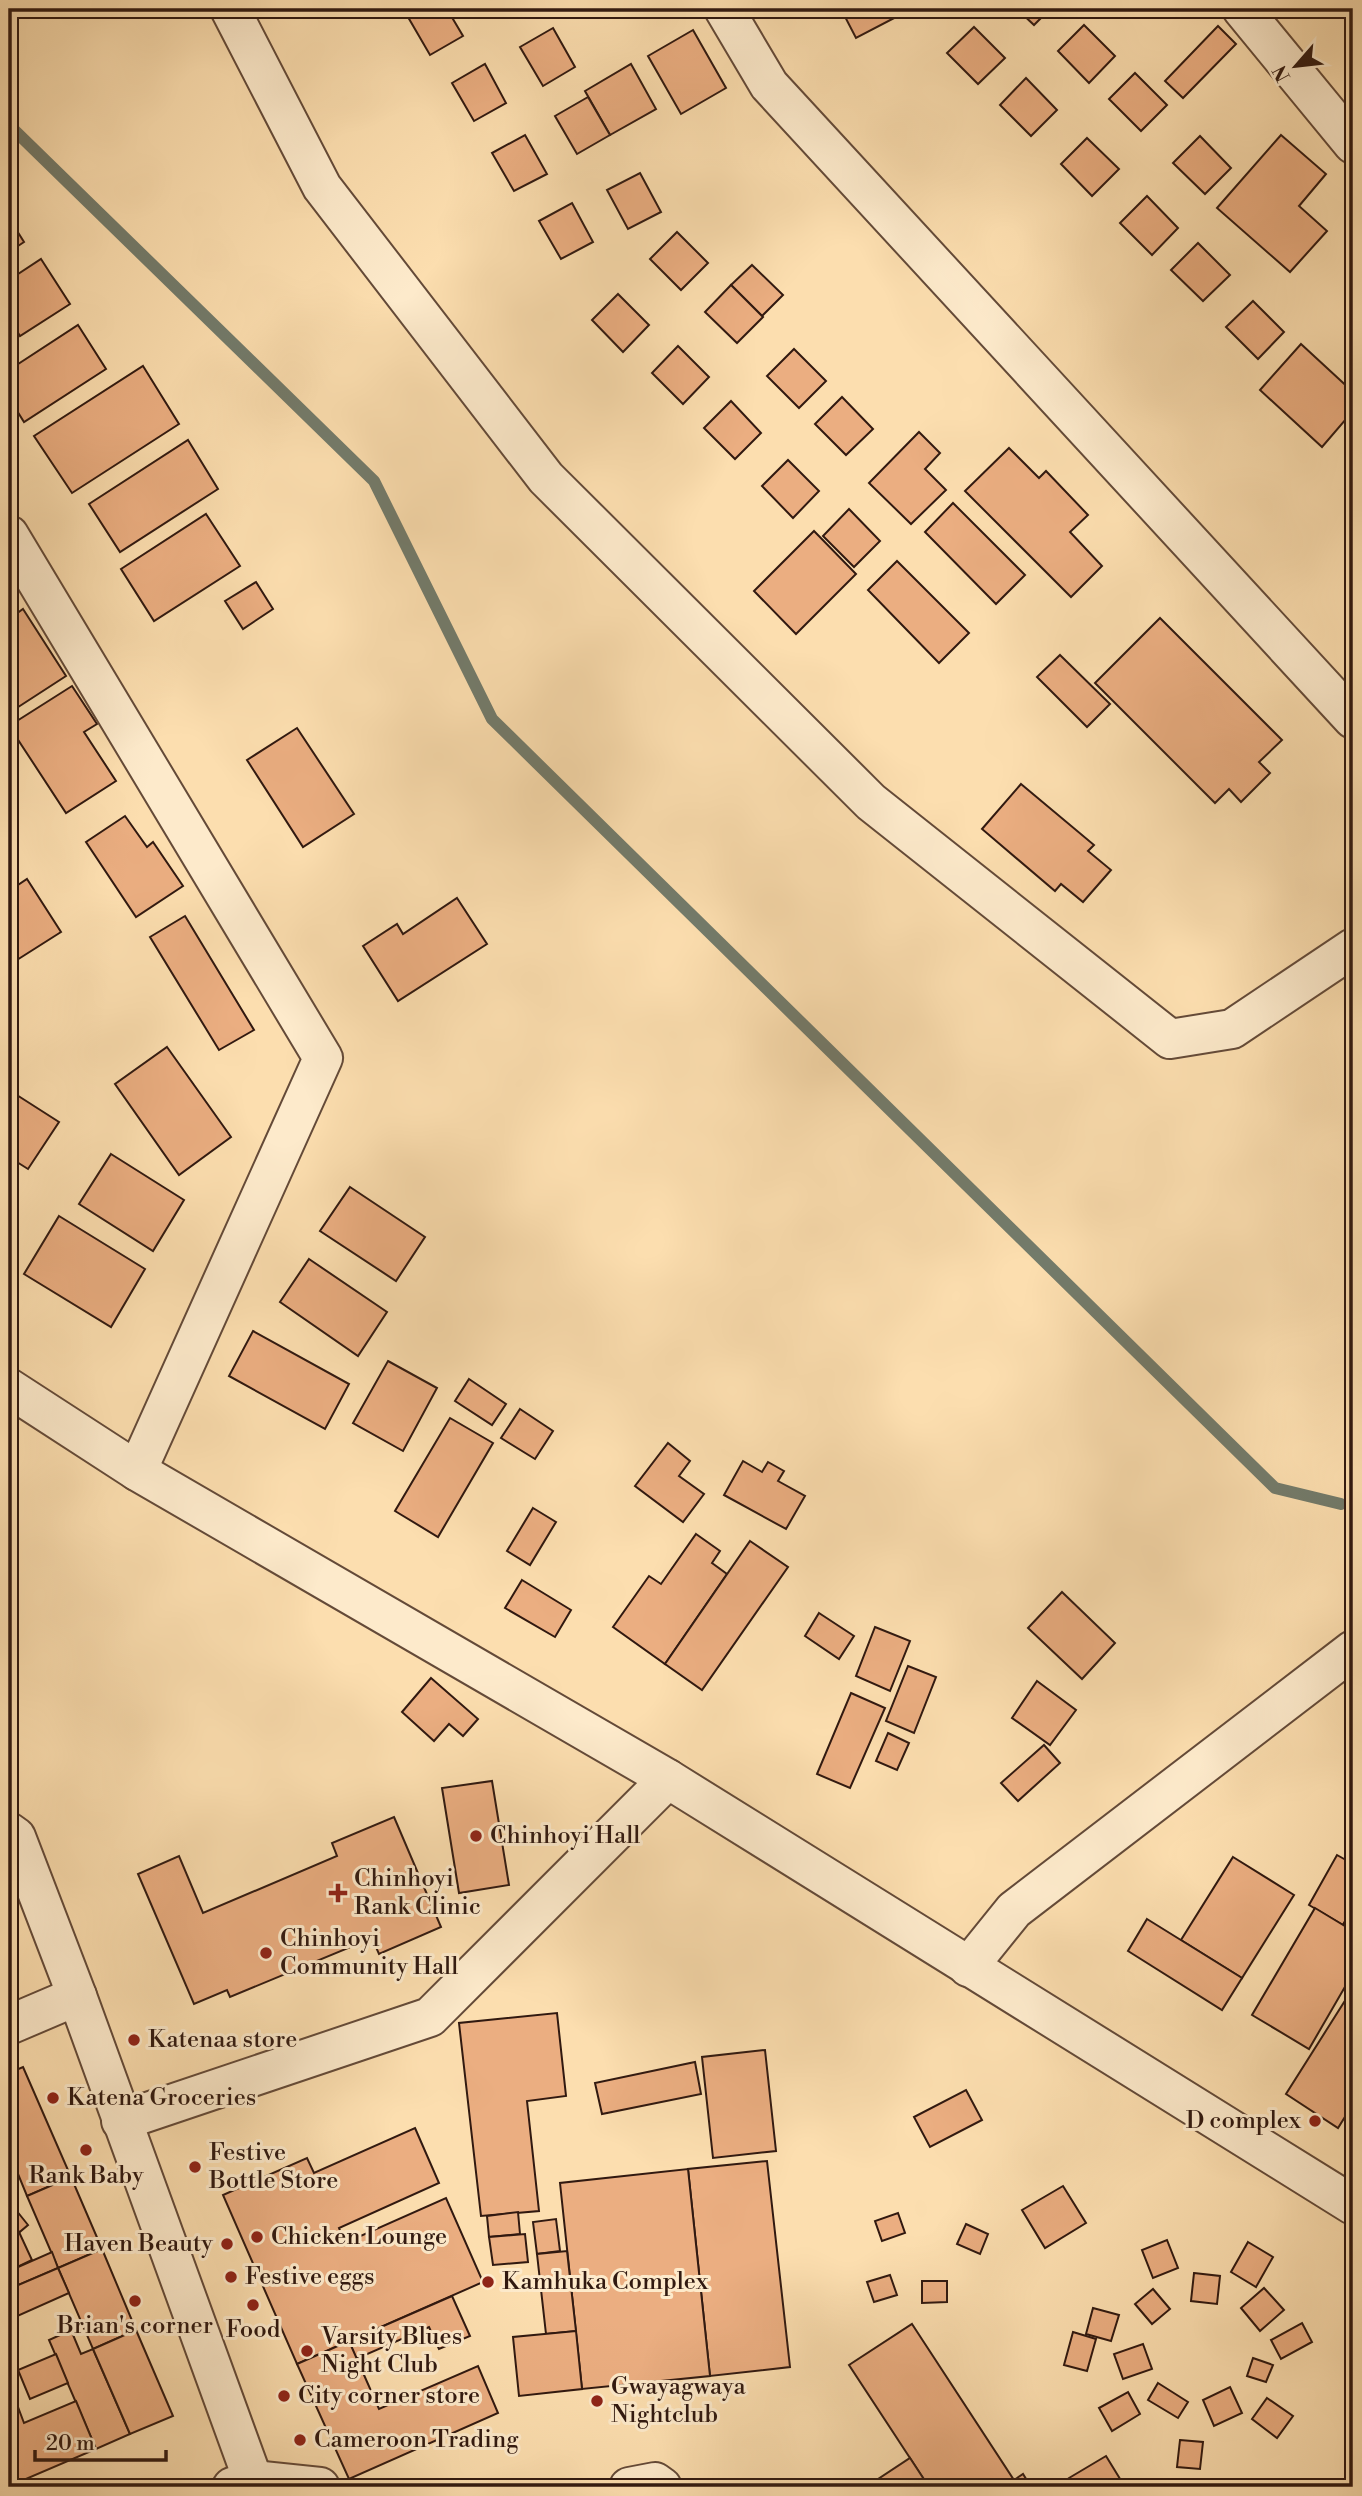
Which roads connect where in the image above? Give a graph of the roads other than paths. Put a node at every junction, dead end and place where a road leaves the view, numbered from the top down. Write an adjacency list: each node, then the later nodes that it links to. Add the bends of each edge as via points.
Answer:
1 (230, 9): 7 (street, via 322,187 546,478 871,802 1170,1039 1231,1029)
2 (724, 9): 6 (street, via 769,85)
3 (1242, 9): 4 (street)
4 (1353, 144)
5 (9, 535): 9 (street, via 323,1058)
6 (1353, 719)
7 (1353, 948)
8 (9, 1388): 9 (street)
9 (137, 1471): 11 (street)
10 (1353, 1650): 13 (street, via 1014,1910)
11 (667, 1779): 13 (street); 16 (street, via 430,2017)
12 (9, 1832): 14 (street, via 16,1837)
13 (968, 1967): 17 (street)
14 (77, 1996): 15 (street); 16 (street)
15 (9, 2025)
16 (121, 2121): 18 (street)
17 (1353, 2205)
18 (243, 2484): 19 (street)
19 (320, 2487)
20 (629, 2487): 21 (street, via 655,2482)
21 (662, 2487)

